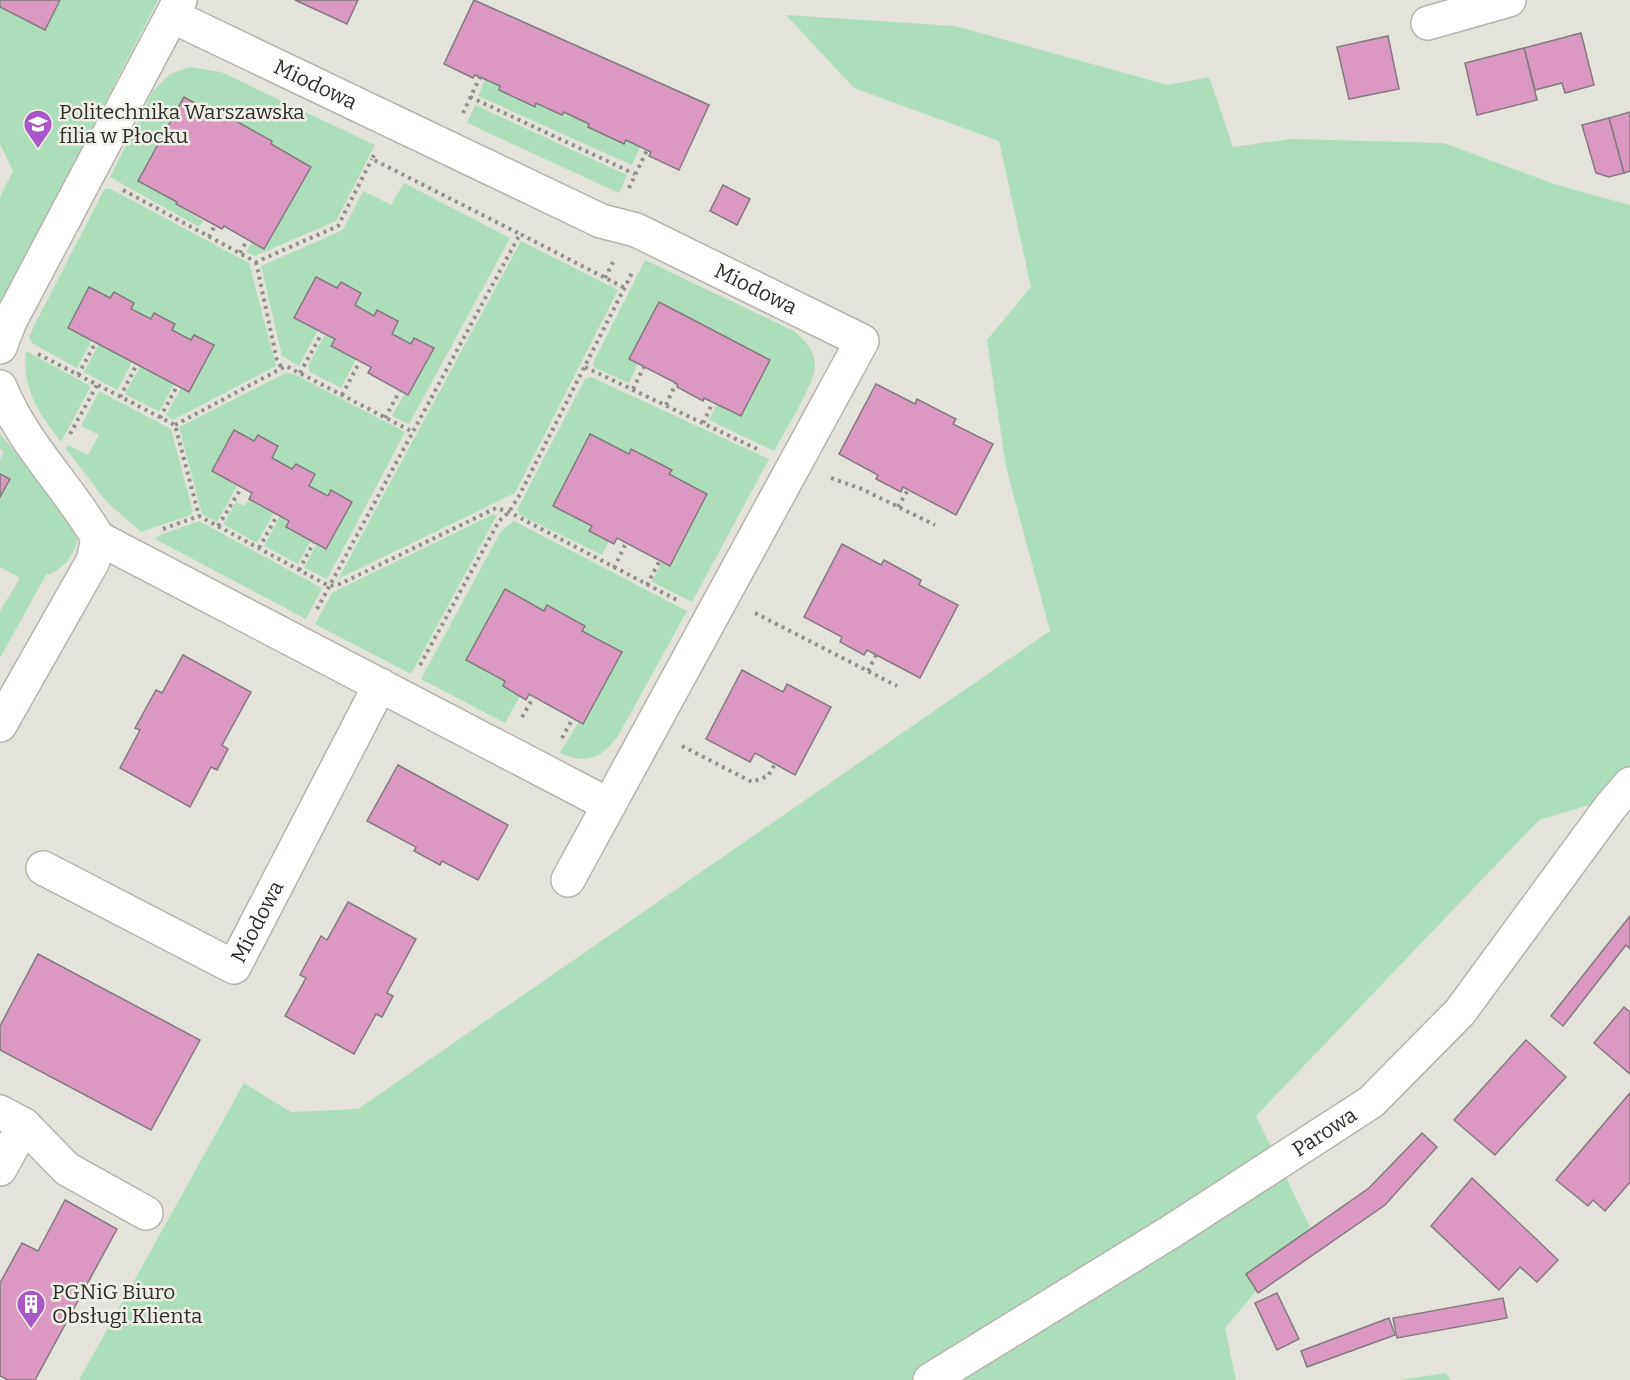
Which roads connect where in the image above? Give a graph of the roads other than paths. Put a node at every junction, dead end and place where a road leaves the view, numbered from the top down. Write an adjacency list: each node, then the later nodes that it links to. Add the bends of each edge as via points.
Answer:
1 (1509, 0): 3 (street)
2 (176, 8): 4 (street, Miodowa, via 10,321); 10 (street, Miodowa, via 601,221 636,230 647,246 862,341 780,459 722,597)
3 (1428, 23)
4 (15, 348)
5 (0, 387): 6 (street, via 29,441)
6 (98, 538): 7 (street); 8 (street, via 93,561)
7 (391, 691): 10 (street); 11 (street, Miodowa, via 234,967)
8 (0, 724)
9 (1630, 784): 16 (street, Parowa, via 1461,1012 1371,1102 1172,1231)
10 (609, 805): 12 (street, Miodowa)
11 (43, 868)
12 (568, 880)
13 (12, 1119): 14 (street); 15 (street, via 67,1169)
14 (0, 1169)
15 (146, 1213)
16 (930, 1380)

